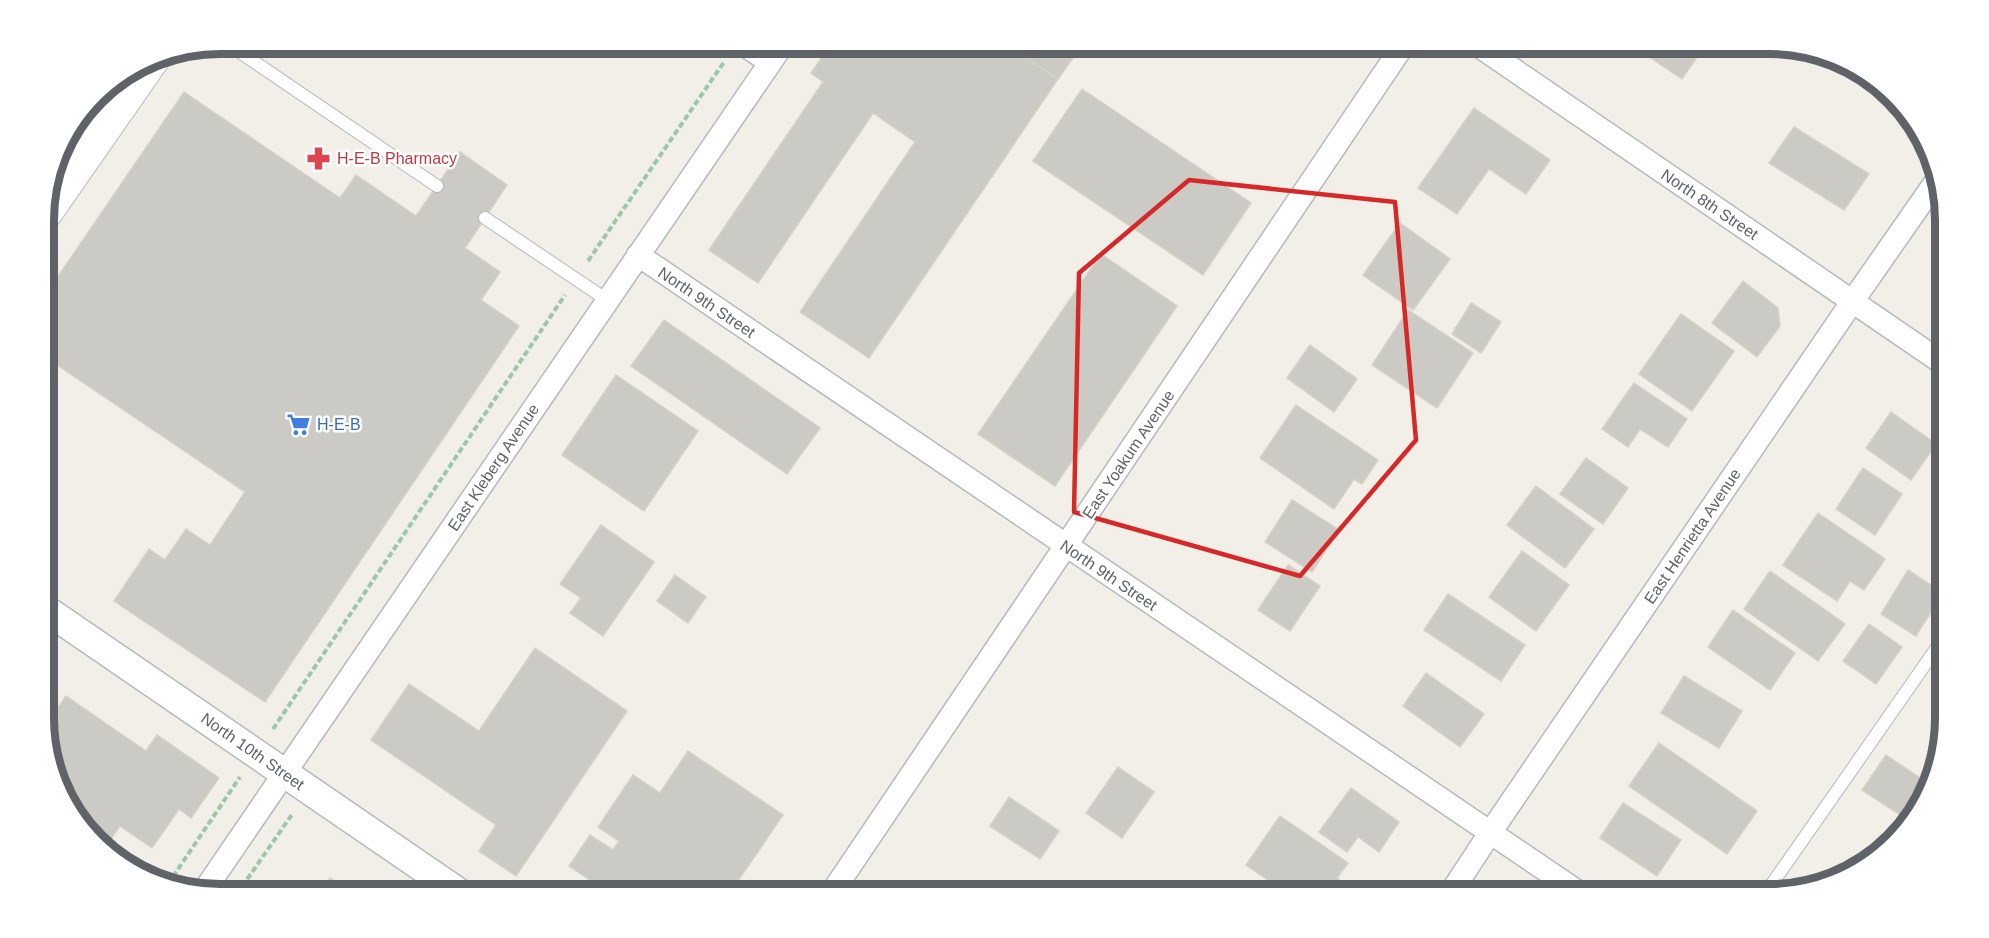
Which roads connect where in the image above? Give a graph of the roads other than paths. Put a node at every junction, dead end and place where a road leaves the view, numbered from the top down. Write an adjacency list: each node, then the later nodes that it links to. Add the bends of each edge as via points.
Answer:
1 (243, 54): 8 (lane)
2 (751, 54): 6 (street)
3 (776, 54): 6 (street, East Kleberg Avenue)
4 (1397, 54): 16 (street, East Yoakum Avenue)
5 (1491, 54): 14 (street, North 8th Street)
6 (770, 62): 12 (street, East Kleberg Avenue)
7 (143, 73): 10 (main road)
8 (437, 186)
9 (1932, 188): 14 (street, East Henrietta Avenue)
10 (55, 198)
11 (484, 218): 13 (lane)
12 (638, 255): 13 (street, East Kleberg Avenue); 16 (street, North 9th Street)
13 (607, 300): 19 (street, East Kleberg Avenue)
14 (1852, 302): 15 (street, North 8th Street); 20 (street, East Henrietta Avenue)
15 (1935, 358)
16 (1066, 546): 20 (street, North 9th Street); 23 (street, East Yoakum Avenue)
17 (54, 615): 19 (street, North 10th Street)
18 (1935, 650): 26 (lane)
19 (285, 772): 21 (street, East Kleberg Avenue); 22 (street, North 10th Street)
20 (1490, 833): 24 (street, East Henrietta Avenue); 25 (street, North 9th Street)
21 (209, 884)
22 (447, 884)
23 (838, 884)
24 (1457, 884)
25 (1566, 884)
26 (1772, 884)

